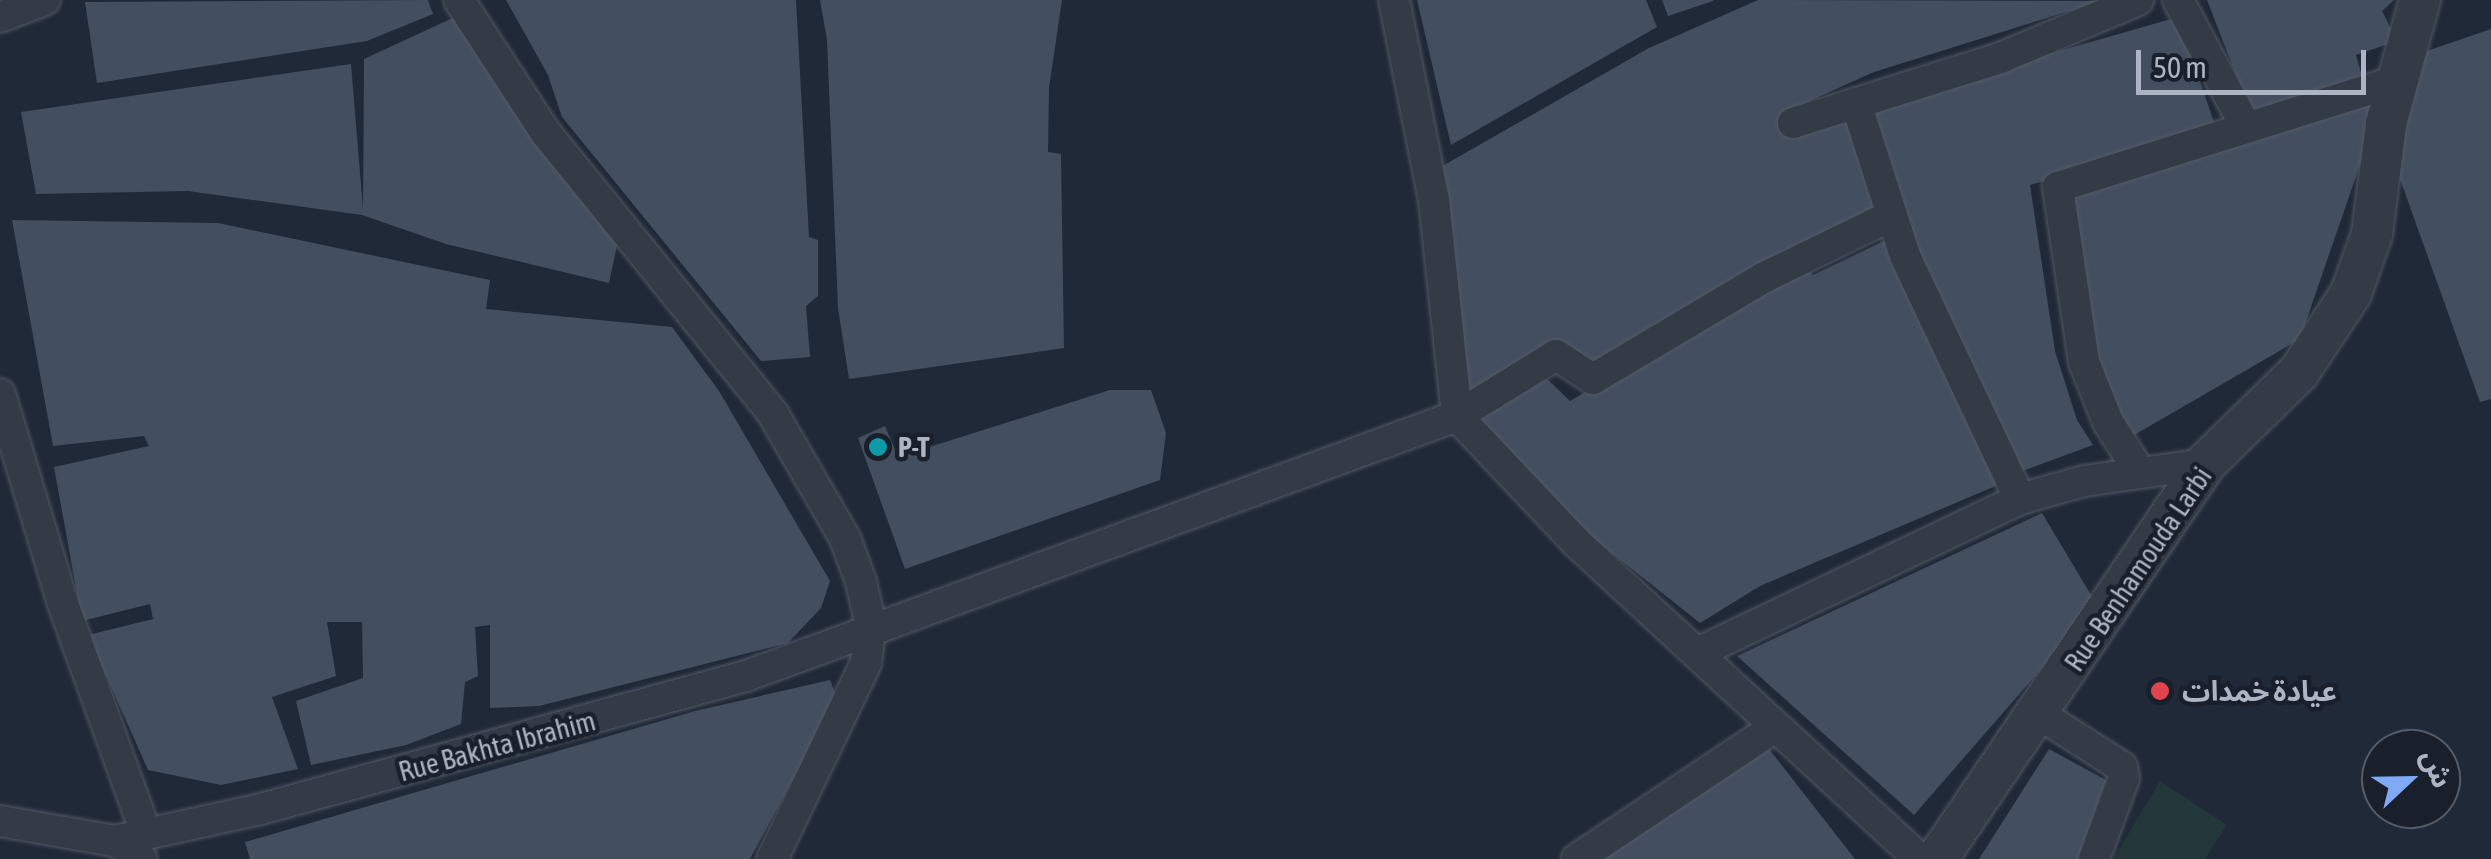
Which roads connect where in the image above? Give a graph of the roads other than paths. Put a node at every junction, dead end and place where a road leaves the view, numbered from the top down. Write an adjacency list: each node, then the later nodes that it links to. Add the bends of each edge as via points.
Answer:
1 (45, 0): 7 (street)
2 (459, 0): 18 (street, via 546,132 774,414 845,538)
3 (1394, 0): 14 (street, via 1434,200)
4 (2138, 0): 9 (street, via 2000,58)
5 (2178, 0): 11 (street)
6 (2420, 0): 8 (street, Rue Benhamouda Larbi)
7 (0, 17)
8 (2396, 81): 11 (street); 15 (street, Rue Benhamouda Larbi, via 2372,234 2351,293 2300,372)
9 (1856, 103): 10 (street); 12 (street)
10 (1793, 123)
11 (2246, 128): 16 (street, via 2074,179 2056,192 2084,362 2108,422)
12 (1890, 216): 14 (street, Rue Bakhta Ibrahim, via 1764,278 1590,380 1556,355); 17 (street)
13 (0, 394): 24 (street)
14 (1457, 416): 18 (street, Rue Bakhta Ibrahim); 19 (street, via 1564,530)
15 (2205, 464): 16 (street); 20 (street, Rue Benhamouda Larbi)
16 (2139, 471): 17 (street)
17 (2020, 499): 19 (street)
18 (871, 626): 24 (street, Rue Bakhta Ibrahim, via 746,676); 25 (street, via 853,700)
19 (1696, 653): 21 (street)
20 (2040, 715): 28 (street, Rue Benhamouda Larbi); 29 (street, via 2122,767 2124,778)
21 (1772, 729): 26 (street); 27 (street)
22 (0, 821): 23 (street)
23 (57, 845): 24 (street, Rue Bakhta Ibrahim)
24 (144, 846)
25 (772, 859)
26 (1577, 859)
27 (1920, 859)
28 (1937, 859)
29 (2094, 859)

